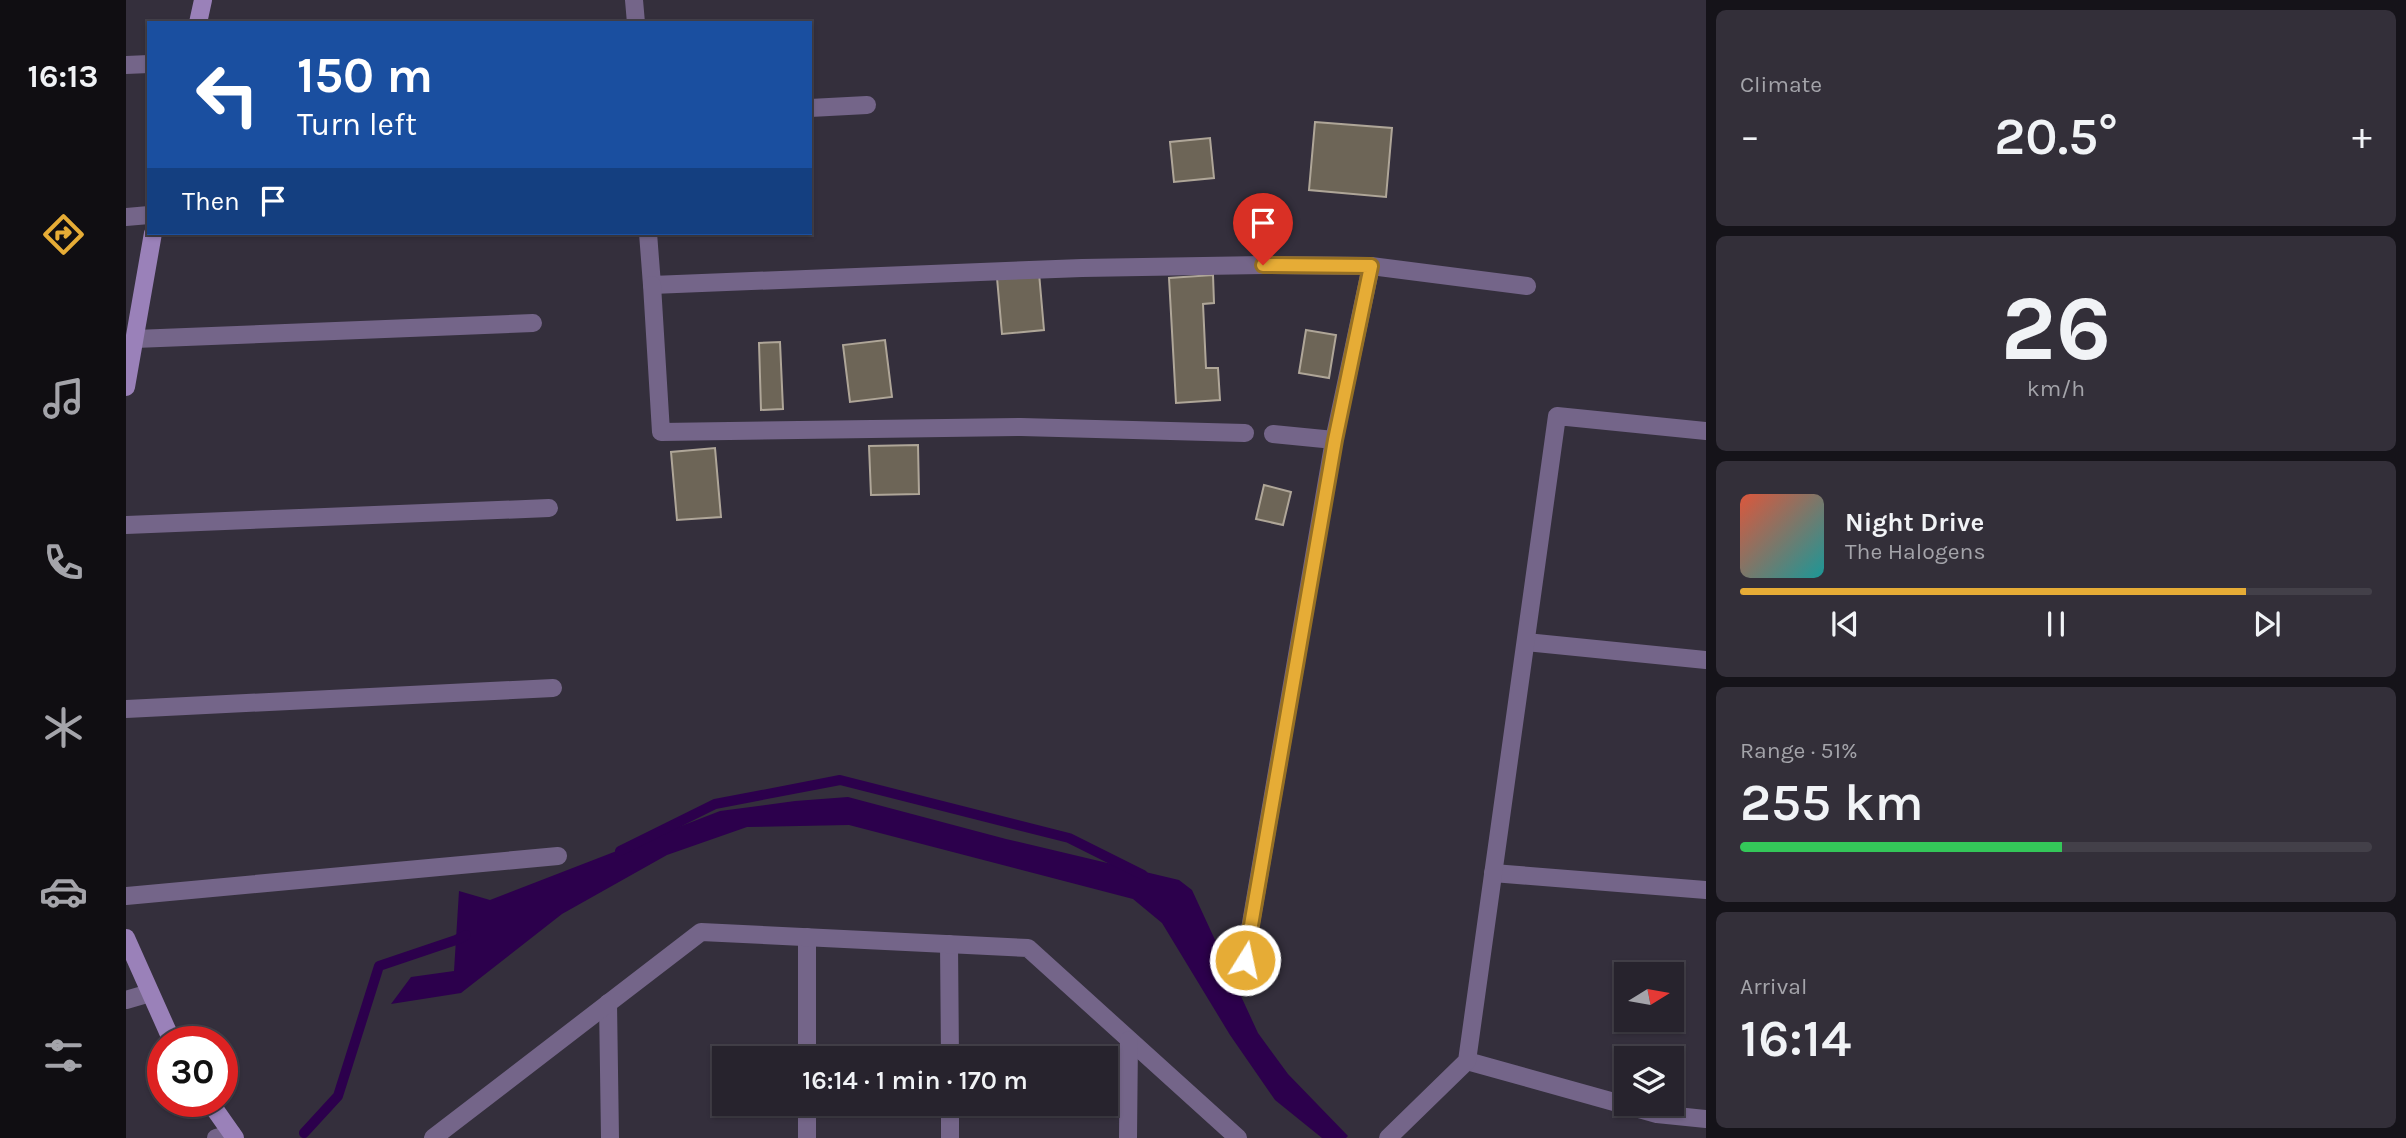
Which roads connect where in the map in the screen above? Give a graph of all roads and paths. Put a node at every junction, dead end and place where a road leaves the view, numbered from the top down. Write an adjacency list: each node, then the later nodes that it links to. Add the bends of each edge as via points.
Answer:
1 (203, 0): 3 (street)
2 (634, 0): 4 (street)
3 (198, 21)
4 (636, 21)
5 (147, 64): 6 (street)
6 (126, 65)
7 (867, 105): 8 (street)
8 (812, 108)
9 (147, 215): 10 (street)
10 (126, 217)
11 (153, 235): 17 (street)
12 (648, 235): 14 (street)
13 (1371, 266): 14 (street, via 1082,268); 15 (street); 22 (street)
14 (652, 285): 20 (street, via 661,432 1021,426)
15 (1527, 286)
16 (533, 323): 17 (street)
17 (135, 339): 18 (street)
18 (126, 382)
19 (1706, 431): 25 (street, via 1557,416)
20 (1245, 433)
21 (1273, 434): 22 (street)
22 (1335, 440): 36 (street)
23 (550, 508): 24 (street)
24 (126, 525)
25 (1526, 642): 26 (street); 30 (street)
26 (1706, 660)
27 (554, 688): 28 (street)
28 (126, 709)
29 (558, 856): 32 (street)
30 (1493, 873): 31 (street); 44 (street)
31 (1706, 890)
32 (126, 896)
33 (807, 937): 35 (street); 39 (street, via 701,932); 42 (street)
34 (126, 938): 37 (street)
35 (950, 944): 41 (street, via 1028,948); 43 (street)
36 (1240, 988)
37 (150, 993): 38 (street); 40 (street)
38 (126, 1000)
39 (608, 1003): 50 (street); 51 (street)
40 (165, 1026)
41 (1129, 1040): 54 (street); 55 (street)
42 (807, 1046)
43 (950, 1046)
44 (1467, 1061): 48 (street, via 1657,1114); 56 (street)
45 (807, 1116): 52 (street)
46 (950, 1116): 53 (street)
47 (217, 1117): 49 (street)
48 (1706, 1119)
49 (227, 1137)
50 (433, 1138)
51 (610, 1138)
52 (807, 1138)
53 (950, 1138)
54 (1128, 1138)
55 (1238, 1138)
56 (1388, 1138)

